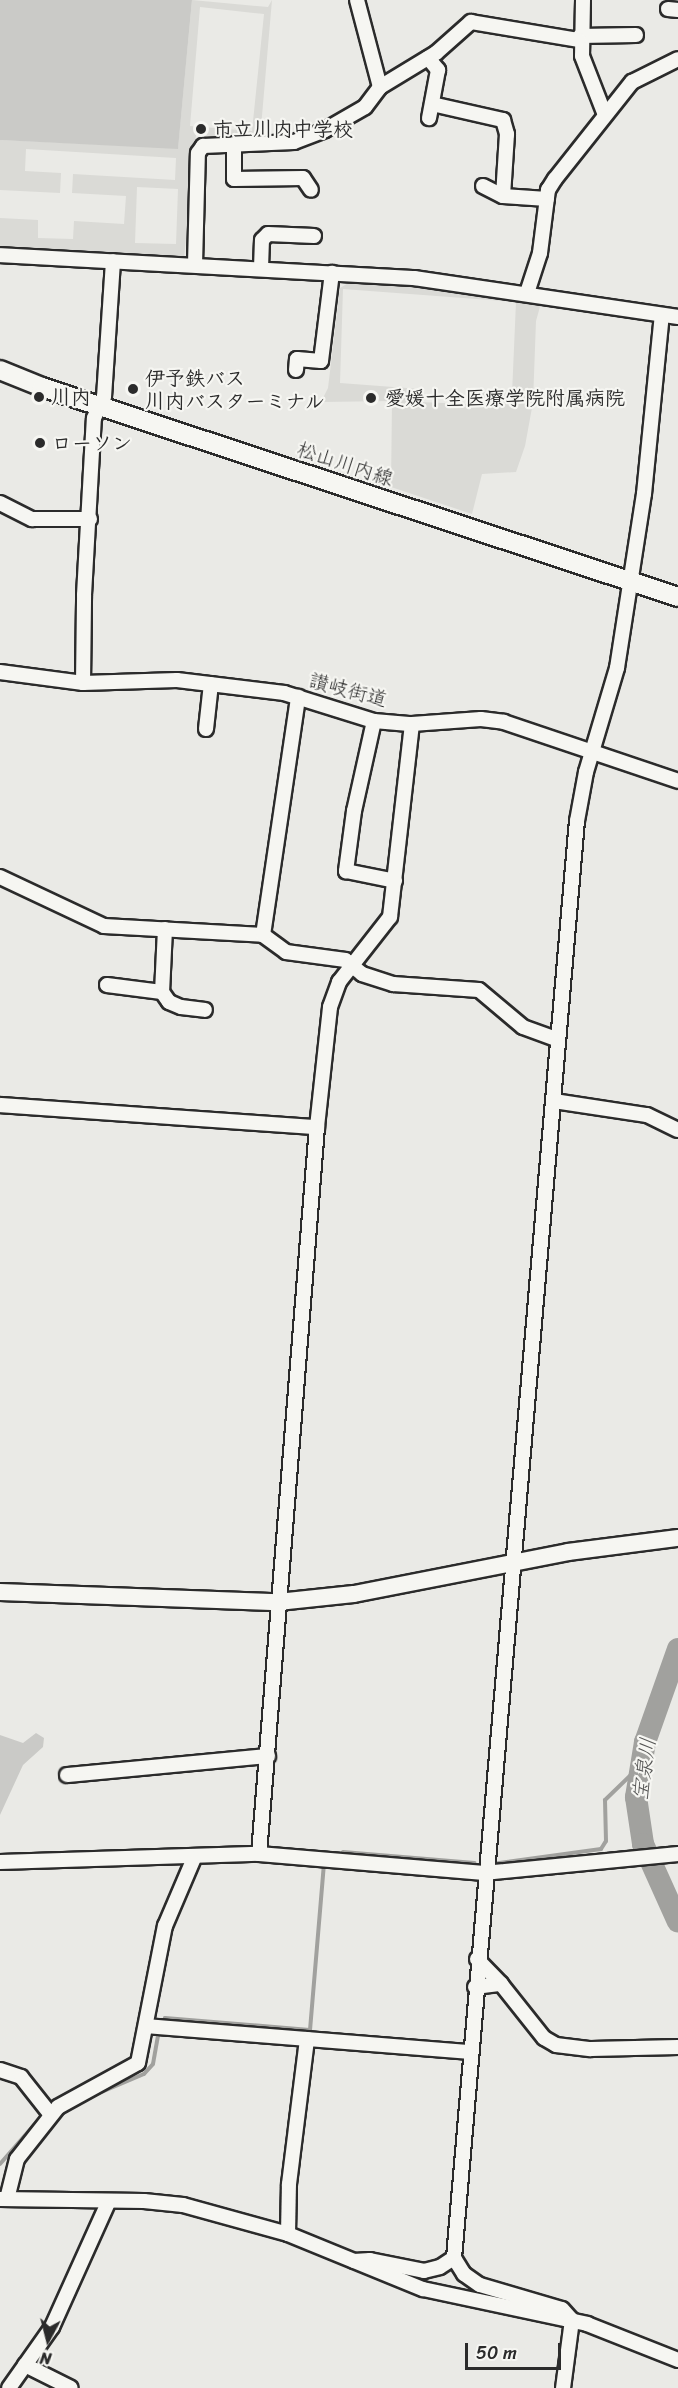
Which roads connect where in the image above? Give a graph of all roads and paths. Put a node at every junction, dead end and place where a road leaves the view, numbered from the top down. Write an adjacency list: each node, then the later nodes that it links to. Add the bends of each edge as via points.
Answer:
1 (357, 0): 7 (street)
2 (583, 0): 4 (street)
3 (636, 35): 4 (street)
4 (580, 38): 5 (street, via 471,22); 9 (street, via 586,74)
5 (428, 58): 7 (street); 8 (street, via 438,70)
6 (678, 59): 9 (street, via 643,75)
7 (380, 87): 11 (street, via 354,116 308,138 274,145)
8 (432, 104): 10 (street); 14 (street, via 498,117 506,125 512,142)
9 (605, 115): 15 (street, via 555,179)
10 (429, 118)
11 (234, 144): 13 (street, via 234,178 303,178); 19 (street, via 210,143 198,153)
12 (483, 186): 14 (street)
13 (311, 190)
14 (503, 196): 15 (street)
15 (547, 199): 22 (street, via 540,253)
16 (314, 236): 20 (street, via 268,234 262,240)
17 (0, 255): 18 (street)
18 (113, 261): 19 (street); 27 (street, via 104,397)
19 (195, 264): 20 (street)
20 (261, 268): 21 (street)
21 (332, 273): 22 (street, via 456,282); 26 (street, via 318,336 321,361 297,359)
22 (527, 293): 23 (street)
23 (662, 315): 24 (street); 30 (street, via 644,494)
24 (678, 317)
25 (0, 370): 27 (main road, 松山川内線)
26 (296, 370)
27 (100, 406): 29 (street, via 94,418); 30 (main road, 松山川内線)
28 (0, 503): 29 (street, via 32,519)
29 (90, 519): 33 (street)
30 (630, 582): 31 (main road, 松山川内線); 39 (street, via 617,668)
31 (678, 597)
32 (0, 672): 33 (street, 讃岐街道)
33 (83, 683): 34 (street, 讃岐街道, via 177,680)
34 (212, 684): 35 (street, 讃岐街道); 38 (street)
35 (298, 697): 36 (street, 讃岐街道); 44 (street)
36 (374, 720): 37 (street, 讃岐街道); 42 (street, via 354,811 346,871)
37 (412, 724): 39 (street, 讃岐街道, via 481,719 504,722); 42 (street)
38 (206, 729)
39 (592, 753): 40 (street, 讃岐街道); 49 (street, via 577,821)
40 (678, 781)
41 (0, 877): 43 (street, via 104,926)
42 (395, 880): 45 (street, via 390,917)
43 (165, 929): 44 (street); 47 (street)
44 (263, 935): 45 (street, via 286,952 345,960)
45 (352, 966): 49 (street, via 362,974 393,984 479,990 517,1024); 52 (street, via 333,992)
46 (107, 985): 47 (street)
47 (162, 992): 48 (street, via 181,1007)
48 (205, 1010)
49 (558, 1040): 50 (street)
50 (554, 1101): 53 (street, via 647,1115); 55 (street)
51 (0, 1105): 52 (street)
52 (317, 1127): 57 (street)
53 (678, 1130)
54 (678, 1538): 55 (street)
55 (513, 1562): 57 (street, via 354,1594); 64 (street)
56 (0, 1592): 57 (street)
57 (278, 1602): 58 (street)
58 (268, 1756): 59 (street); 60 (street)
59 (67, 1775)
60 (259, 1854): 62 (street); 64 (street)
61 (678, 1854): 64 (street)
62 (194, 1858): 63 (street, via 148,1855); 68 (street, via 165,1926)
63 (0, 1862)
64 (484, 1873): 65 (street)
65 (477, 1959): 66 (street); 67 (street)
66 (501, 1984): 67 (street); 70 (street, via 544,2038 556,2045 591,2049)
67 (475, 1987): 71 (street)
68 (146, 2025): 69 (street); 73 (street, via 138,2063 131,2070 66,2100)
69 (307, 2039): 71 (street); 76 (street, via 289,2184)
70 (678, 2047)
71 (470, 2052): 77 (street)
72 (0, 2070): 73 (street, via 21,2077)
73 (51, 2115): 74 (street, via 17,2159)
74 (4, 2199): 75 (street)
75 (109, 2201): 76 (street, via 183,2205); 81 (street, via 52,2327)
76 (288, 2234): 78 (street)
77 (454, 2258): 78 (street, via 424,2271 370,2260); 79 (street, via 464,2274 480,2285 562,2309)
78 (349, 2261): 79 (street, via 423,2289)
79 (572, 2320): 80 (street); 84 (street)
80 (678, 2360)
81 (25, 2365): 82 (street); 83 (street)
82 (9, 2388)
83 (71, 2388)
84 (563, 2388)

